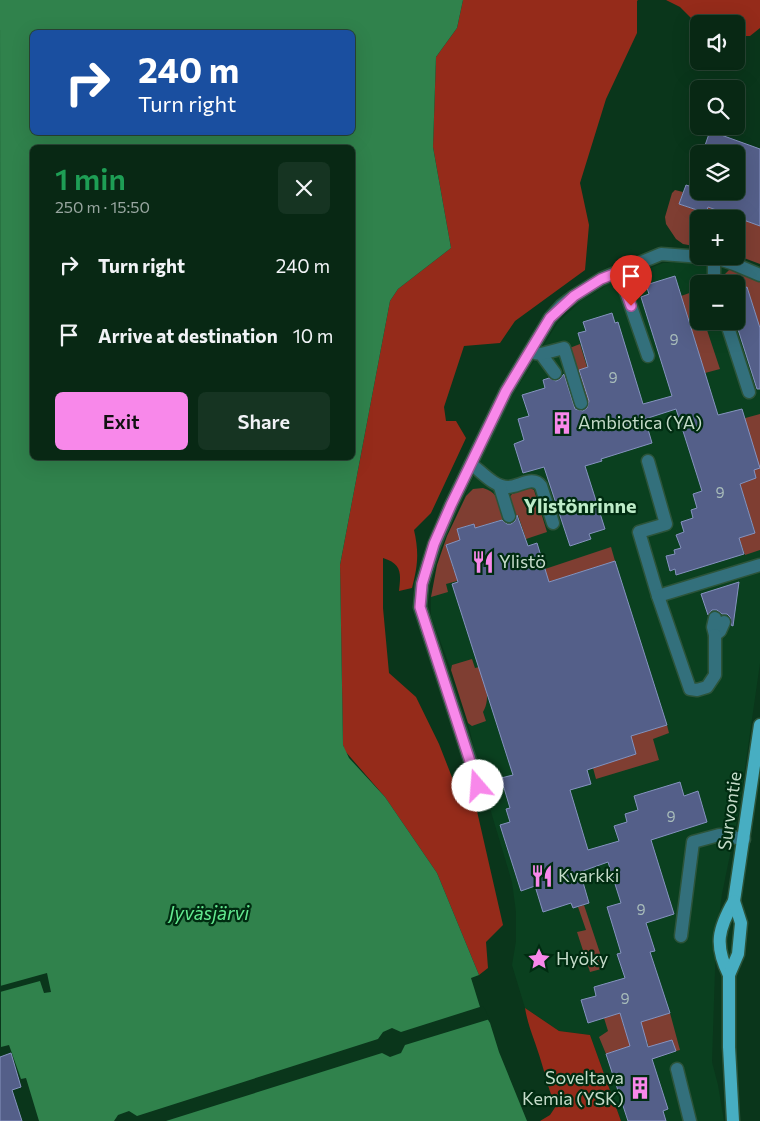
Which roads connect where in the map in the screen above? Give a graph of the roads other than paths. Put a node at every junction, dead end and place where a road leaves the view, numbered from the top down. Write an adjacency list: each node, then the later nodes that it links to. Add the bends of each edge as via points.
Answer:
1 (690, 256): 3 (lane, via 661,254)
2 (736, 265): 4 (lane)
3 (619, 272): 6 (lane, via 601,279 561,306 550,318); 7 (lane)
4 (760, 275)
5 (729, 330): 9 (lane)
6 (536, 353): 8 (lane); 10 (lane, via 564,348); 12 (lane, via 506,391)
7 (648, 356)
8 (555, 373)
9 (749, 392)
10 (582, 403)
11 (648, 461): 17 (lane, via 666,524 639,532)
12 (472, 464): 13 (lane); 20 (lane, via 434,544 422,584 420,607)
13 (500, 487): 14 (lane); 15 (lane, via 538,482)
14 (509, 516)
15 (553, 523)
16 (760, 565): 17 (lane)
17 (658, 596): 18 (lane, via 690,689 707,687 714,675 713,627)
18 (719, 620)
19 (760, 726): 21 (main road, Survontie)
20 (478, 786)
21 (744, 838): 22 (main road, Survontie); 23 (lane, via 719,835 693,842)
22 (734, 901): 24 (main road, Survontie, via 740,919 740,936 737,958); 24 (main road, Survontie, via 722,925 720,955)
23 (681, 936)
24 (729, 975): 27 (main road, Survontie)
25 (677, 1069): 26 (lane)
26 (690, 1121)
27 (733, 1121)

